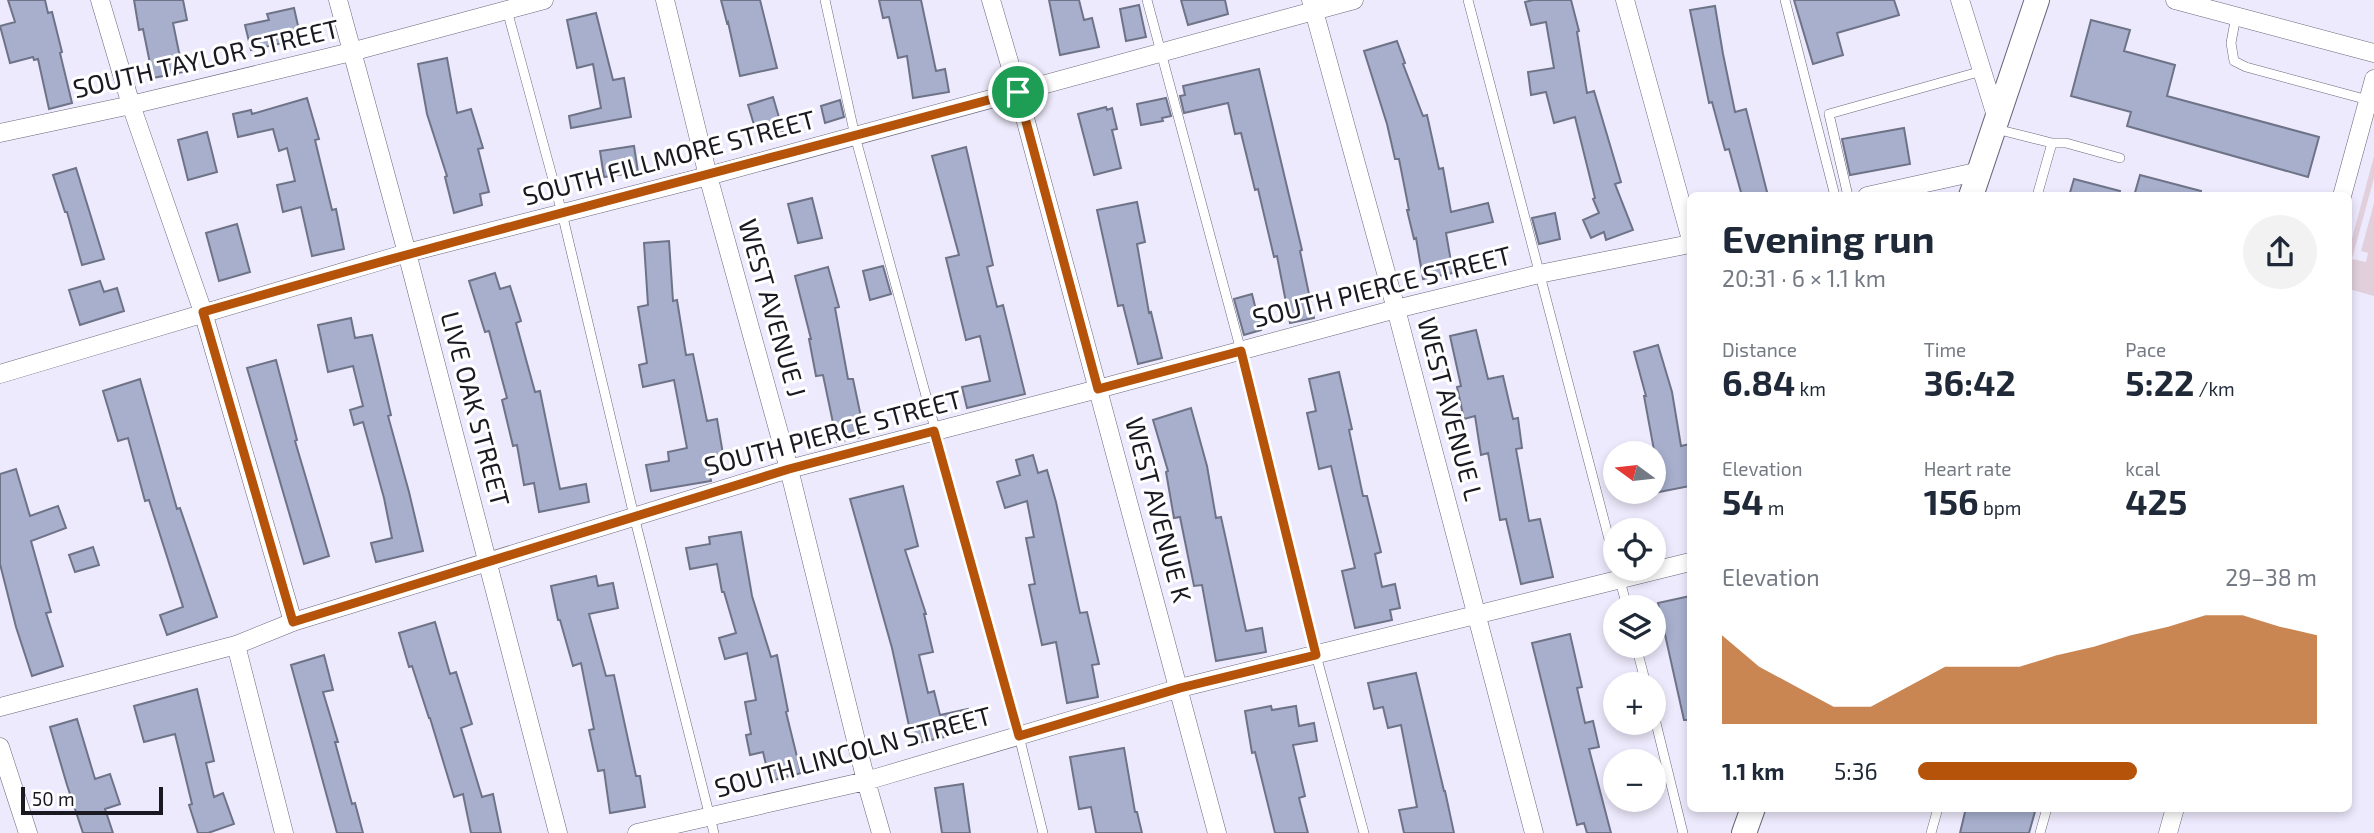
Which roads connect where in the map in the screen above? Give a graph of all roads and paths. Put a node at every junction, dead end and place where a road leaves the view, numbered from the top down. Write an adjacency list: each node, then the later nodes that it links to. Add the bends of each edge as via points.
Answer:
1 (100, 0): 25 (street)
2 (338, 0): 18 (street, LIVE OAK STREET)
3 (544, 0): 16 (street, SOUTH TAYLOR STREET)
4 (664, 0): 32 (street, WEST AVENUE J)
5 (825, 0): 28 (lane)
6 (991, 0): 23 (street, WEST AVENUE K)
7 (1147, 0): 19 (lane)
8 (1354, 0): 15 (street, SOUTH FILLMORE STREET)
9 (1468, 0): 43 (lane)
10 (1625, 0): 40 (street)
11 (1786, 0): 33 (lane)
12 (1960, 0): 21 (street)
13 (2037, 0): 26 (main road)
14 (2175, 0): 17 (street)
15 (1312, 5): 19 (street, SOUTH FILLMORE STREET); 44 (street, WEST AVENUE L)
16 (507, 10): 18 (street, SOUTH TAYLOR STREET); 39 (lane)
17 (2236, 16): 20 (street); 24 (lane, via 2231,43 2234,61)
18 (351, 52): 25 (street, SOUTH TAYLOR STREET); 42 (street, LIVE OAK STREET)
19 (1160, 53): 23 (street, SOUTH FILLMORE STREET); 46 (lane)
20 (2374, 53)
21 (1982, 71): 26 (street); 34 (lane, via 1829,114)
22 (2374, 79): 24 (street)
23 (1018, 92): 28 (street, SOUTH FILLMORE STREET); 48 (street, WEST AVENUE K)
24 (2368, 100): 38 (street)
25 (131, 105): 27 (street, SOUTH TAYLOR STREET); 45 (street)
26 (1996, 124): 29 (lane); 31 (main road)
27 (0, 133)
28 (855, 136): 32 (street, SOUTH FILLMORE STREET); 49 (lane)
29 (2052, 143): 30 (lane); 37 (lane)
30 (2120, 158)
31 (1980, 171): 35 (street); 36 (main road)
32 (708, 176): 39 (street, SOUTH FILLMORE STREET); 50 (street, WEST AVENUE J)
33 (1834, 192)
34 (1847, 192)
35 (1885, 192)
36 (1972, 192)
37 (2039, 192)
38 (2343, 192)
39 (562, 213): 42 (street, SOUTH FILLMORE STREET); 51 (lane)
40 (1687, 225)
41 (1687, 244): 43 (street, SOUTH PIERCE STREET)
42 (407, 253): 45 (street, SOUTH FILLMORE STREET); 53 (street, LIVE OAK STREET)
43 (1539, 274): 44 (street, SOUTH PIERCE STREET); 52 (lane)
44 (1396, 309): 46 (street, SOUTH PIERCE STREET); 57 (street, WEST AVENUE L)
45 (203, 312): 47 (street, SOUTH FILLMORE STREET); 58 (street)
46 (1241, 351): 48 (street, SOUTH PIERCE STREET); 60 (lane)
47 (0, 374)
48 (1098, 389): 49 (street, SOUTH PIERCE STREET); 61 (street, WEST AVENUE K)
49 (934, 431): 50 (street, SOUTH PIERCE STREET); 64 (lane)
50 (789, 469): 51 (street, SOUTH PIERCE STREET); 66 (street, WEST AVENUE J)
51 (634, 516): 53 (street, SOUTH PIERCE STREET); 71 (lane)
52 (1604, 518)
53 (487, 561): 58 (street, SOUTH PIERCE STREET); 74 (street, LIVE OAK STREET)
54 (1687, 562): 55 (street, SOUTH LINCOLN STREET)
55 (1666, 564)
56 (1603, 574): 57 (street, SOUTH LINCOLN STREET)
57 (1477, 616): 60 (street, SOUTH LINCOLN STREET); 80 (street, WEST AVENUE L)
58 (293, 622): 59 (street, SOUTH PIERCE STREET)
59 (236, 645): 62 (street, SOUTH PIERCE STREET); 73 (street)
60 (1316, 655): 61 (street, SOUTH LINCOLN STREET); 79 (lane)
61 (1180, 688): 64 (street, SOUTH LINCOLN STREET); 78 (street, WEST AVENUE K)
62 (0, 708)
63 (1659, 735): 81 (lane)
64 (1019, 736): 66 (street, SOUTH LINCOLN STREET); 77 (lane)
65 (0, 747): 72 (street)
66 (866, 782): 71 (street, SOUTH LINCOLN STREET); 76 (street, WEST AVENUE J)
67 (1752, 812): 82 (main road)
68 (1937, 812): 83 (lane)
69 (2046, 812): 84 (lane)
70 (2174, 812): 85 (street)
71 (712, 825): 75 (street, SOUTH LINCOLN STREET)
72 (28, 833)
73 (284, 833)
74 (558, 833)
75 (637, 833)
76 (881, 833)
77 (1043, 833)
78 (1217, 833)
79 (1364, 833)
80 (1534, 833)
81 (1683, 833)
82 (1744, 833)
83 (1931, 833)
84 (2040, 833)
85 (2168, 833)

